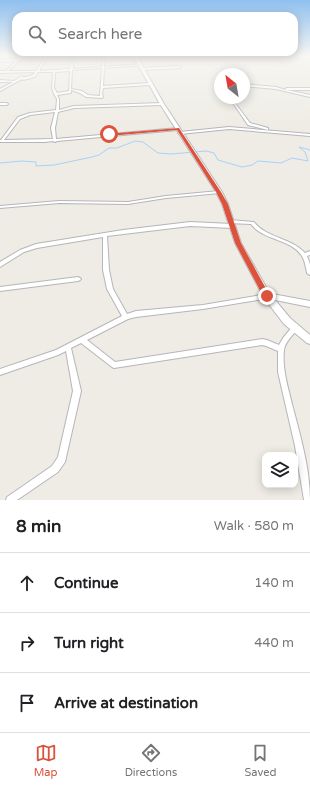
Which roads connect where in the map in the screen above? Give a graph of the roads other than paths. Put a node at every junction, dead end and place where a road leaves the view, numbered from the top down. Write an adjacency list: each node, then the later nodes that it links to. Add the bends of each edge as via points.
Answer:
1 (22, 79): 7 (street)
2 (53, 79): 15 (street)
3 (71, 79): 12 (street)
4 (103, 79): 10 (street)
5 (148, 79): 8 (main road)
6 (0, 81): 7 (street)
7 (15, 81): 14 (street)
8 (150, 84): 10 (street); 19 (main road)
9 (250, 86): 11 (street)
10 (103, 87): 12 (street, via 102,97 87,96)
11 (276, 88): 13 (street); 16 (street)
12 (70, 89): 15 (street, via 70,92)
13 (310, 89)
14 (0, 90)
15 (55, 94): 21 (street, via 58,99)
16 (310, 96)
17 (0, 104): 18 (street)
18 (7, 104)
19 (162, 104): 21 (street, via 74,107); 22 (main road)
20 (235, 104): 23 (street, via 249,124)
21 (57, 111): 25 (street, via 22,116); 26 (street, via 53,128)
22 (179, 131): 23 (street, via 229,128); 26 (street, via 109,134); 27 (main road)
23 (282, 132): 24 (street)
24 (310, 135)
25 (1, 141): 26 (street)
26 (55, 141)
27 (219, 192): 28 (street, via 166,196 128,203 59,202); 29 (main road)
28 (0, 207)
29 (231, 224): 30 (street, via 190,224); 32 (street, via 252,223 254,228 292,245); 37 (main road, via 238,243)
30 (105, 235): 33 (street, via 28,248); 39 (street, via 106,270 110,289)
31 (310, 253): 32 (street)
32 (304, 254): 34 (street)
33 (0, 265)
34 (310, 273)
35 (78, 279): 36 (street)
36 (0, 289)
37 (267, 296): 38 (street); 39 (street); 40 (main road, via 279,313)
38 (310, 304)
39 (126, 317): 41 (street)
40 (296, 328): 42 (main road); 44 (street)
41 (82, 340): 43 (street); 44 (street, via 114,365 262,342)
42 (310, 340)
43 (68, 347): 45 (street); 46 (street, via 76,391 62,459 55,469)
44 (281, 349): 47 (street, via 281,372 299,446)
45 (0, 372)
46 (10, 500)
47 (308, 500)

